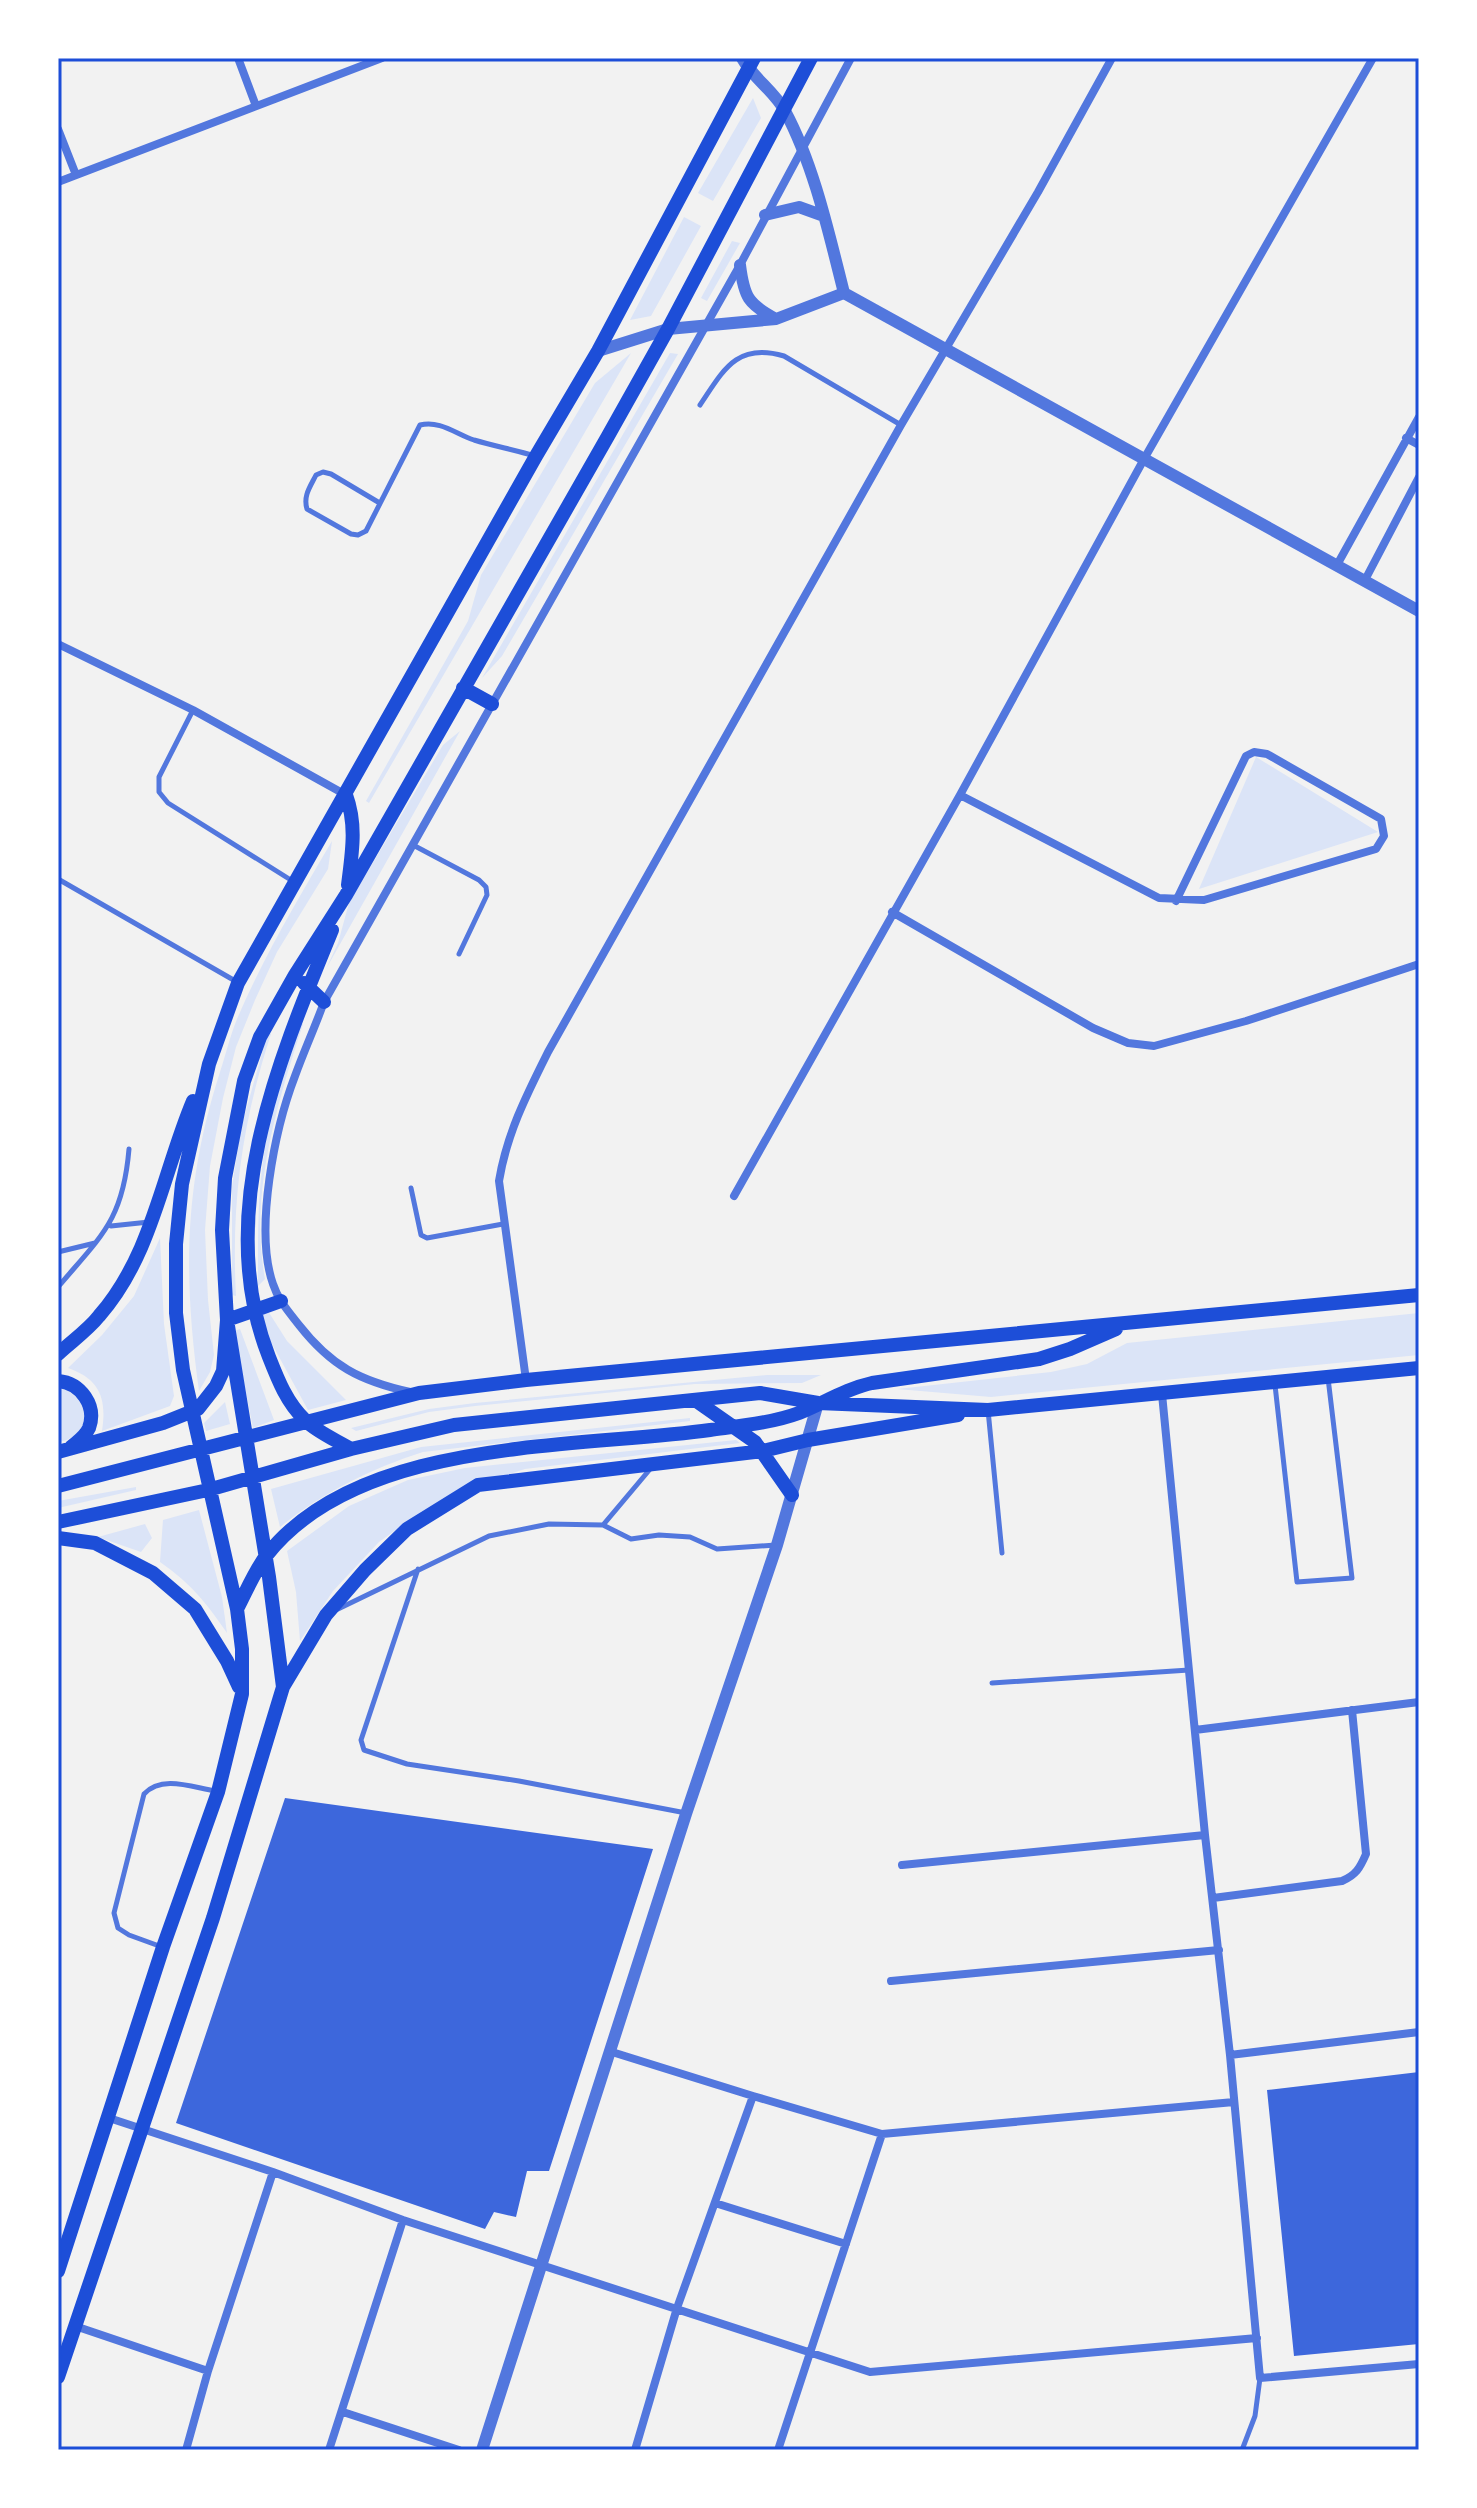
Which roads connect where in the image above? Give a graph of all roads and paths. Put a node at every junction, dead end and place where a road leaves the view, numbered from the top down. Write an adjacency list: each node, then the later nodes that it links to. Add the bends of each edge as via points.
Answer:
1 (238, 58): 8 (street)
2 (382, 58): 8 (street)
3 (811, 58): 9 (main road)
4 (851, 58): 11 (street)
5 (1112, 58): 21 (street)
6 (1373, 58): 29 (street)
7 (748, 62): 9 (street); 22 (main road)
8 (256, 106): 12 (street)
9 (784, 108): 11 (street); 20 (main road)
10 (58, 129): 12 (street)
11 (800, 148): 14 (street); 15 (street)
12 (76, 175): 13 (street)
13 (58, 182)
14 (765, 215): 15 (street, via 799,207); 16 (street)
15 (824, 216): 17 (street)
16 (740, 265): 18 (street, via 743,289 753,306); 19 (street)
17 (844, 293): 18 (street); 21 (street)
18 (776, 319): 19 (street)
19 (705, 325): 20 (street); 37 (street)
20 (668, 329): 22 (street); 36 (main road)
21 (948, 349): 25 (street); 29 (street)
22 (598, 351): 28 (main road)
23 (700, 405): 25 (lane, via 728,363 767,351)
24 (1419, 417): 26 (street)
25 (901, 425): 58 (street, via 548,1052 504,1151 499,1181)
26 (1406, 438): 27 (street); 32 (street)
27 (1419, 445)
28 (536, 456): 31 (lane, via 436,424 420,425); 39 (main road)
29 (1144, 459): 32 (street); 40 (street)
30 (1419, 477): 33 (street)
31 (378, 502): 31 (lane, via 366,531 358,535 307,509 305,495 323,472)
32 (1337, 565): 33 (street)
33 (1365, 580): 34 (street)
34 (1419, 611)
35 (58, 644): 38 (street)
36 (463, 688): 37 (main road); 44 (main road)
37 (492, 704): 41 (street)
38 (193, 710): 39 (street); 43 (lane, via 159,777 159,792 168,803)
39 (346, 795): 43 (main road); 44 (main road, via 354,836)
40 (960, 795): 45 (street, via 1159,898); 46 (street)
41 (413, 845): 47 (lane, via 486,887); 52 (street)
42 (58, 879): 50 (lane)
43 (295, 882): 50 (main road)
44 (346, 895): 49 (main road); 51 (main road)
45 (1176, 901): 45 (street, via 1204,900 1376,849 1384,836 1381,819 1267,754 1254,752 1246,756)
46 (892, 912): 48 (street, via 1093,1028 1128,1043 1154,1046); 56 (street)
47 (459, 954)
48 (1419, 964)
49 (295, 975): 51 (main road); 66 (main road, via 260,1037 235,1118 222,1230)
50 (238, 983): 53 (main road)
51 (308, 987): 52 (main road); 65 (main road, via 260,1135 249,1219)
52 (324, 1002): 64 (street, via 294,1078 265,1216 268,1260)
53 (209, 1064): 57 (main road); 79 (main road, via 182,1184 176,1244 176,1313)
54 (129, 1149): 59 (lane, via 126,1184)
55 (411, 1188): 58 (lane, via 421,1235 427,1238)
56 (734, 1196)
57 (152, 1222): 59 (lane); 68 (main road, via 99,1317)
58 (503, 1224): 71 (street)
59 (110, 1226): 60 (lane)
60 (95, 1243): 61 (lane); 62 (lane)
61 (58, 1252)
62 (58, 1287)
63 (1419, 1295): 67 (main road)
64 (281, 1301): 65 (main road); 74 (street, via 316,1346 345,1370)
65 (255, 1309): 66 (main road); 80 (main road, via 281,1388)
66 (227, 1320): 79 (main road, via 223,1371 209,1397); 82 (main road)
67 (1127, 1324): 71 (main road); 77 (main road, via 1039,1359 872,1383)
68 (58, 1354)
69 (1419, 1368): 70 (main road)
70 (1328, 1377): 73 (main road); 73 (lane, via 1352,1578 1297,1582)
71 (526, 1380): 74 (main road)
72 (58, 1381): 86 (main road, via 83,1392 90,1405 84,1436)
73 (1275, 1383): 75 (main road)
74 (419, 1393): 80 (main road)
75 (1162, 1394): 78 (main road); 102 (street)
76 (695, 1400): 77 (main road, via 760,1393); 81 (main road); 84 (main road, via 454,1425)
77 (818, 1403): 78 (main road); 81 (main road, via 787,1416); 83 (street)
78 (988, 1410): 83 (main road); 97 (lane)
79 (192, 1412): 85 (main road); 86 (main road)
80 (305, 1421): 82 (main road); 84 (main road)
81 (735, 1426): 87 (main road); 98 (main road, via 476,1455 404,1469 348,1491 305,1519)
82 (246, 1439): 85 (main road); 89 (main road)
83 (808, 1440): 87 (main road); 92 (street)
84 (351, 1449): 89 (main road)
85 (200, 1450): 90 (main road); 91 (main road)
86 (63, 1451)
87 (763, 1451): 88 (main road); 92 (main road)
88 (656, 1462): 94 (lane); 101 (main road, via 478,1485 407,1529)
89 (253, 1477): 91 (main road); 98 (main road)
90 (58, 1486)
91 (208, 1490): 93 (main road); 100 (main road)
92 (792, 1495): 96 (street)
93 (58, 1522)
94 (603, 1525): 96 (lane, via 631,1539 690,1537 717,1549); 99 (lane, via 549,1524 489,1536)
95 (58, 1538): 105 (main road, via 95,1543 153,1573 195,1609)
96 (777, 1545): 110 (street)
97 (1002, 1553)
98 (266, 1557): 100 (main road); 104 (main road)
99 (418, 1569): 101 (lane); 110 (lane, via 361,1740 364,1750 407,1764)
100 (237, 1609): 105 (main road)
101 (326, 1615): 104 (main road)
102 (1189, 1670): 103 (lane); 108 (street)
103 (992, 1683)
104 (283, 1687): 123 (main road, via 213,1918)
105 (242, 1694): 109 (main road)
106 (1419, 1702): 107 (street)
107 (1352, 1710): 108 (street); 113 (street, via 1366,1854 1355,1875)
108 (1195, 1730): 111 (street)
109 (218, 1792): 114 (main road); 114 (lane, via 163,1783 144,1794 114,1913 118,1928)
110 (686, 1814): 118 (street)
111 (1205, 1835): 112 (street); 113 (street)
112 (902, 1865)
113 (1213, 1898): 115 (street)
114 (163, 1947): 122 (main road)
115 (1219, 1950): 116 (street); 119 (street)
116 (891, 1981)
117 (1419, 2032): 119 (street)
118 (612, 2052): 120 (street); 129 (street)
119 (1230, 2055): 121 (street)
120 (753, 2096): 124 (street); 126 (street)
121 (1234, 2102): 124 (street); 133 (street)
122 (109, 2118): 123 (street); 130 (main road)
123 (141, 2129): 125 (street); 132 (main road)
124 (882, 2134): 128 (street)
125 (273, 2172): 127 (street); 136 (street)
126 (715, 2203): 128 (street); 131 (street)
127 (403, 2220): 129 (street); 139 (street)
128 (846, 2244): 134 (street)
129 (542, 2265): 131 (street); 143 (street)
130 (58, 2271)
131 (677, 2308): 134 (street); 144 (street)
132 (75, 2326): 136 (street); 137 (main road)
133 (1257, 2338): 134 (street, via 870,2372); 138 (street)
134 (810, 2353): 145 (street)
135 (1419, 2364): 138 (street)
136 (208, 2371): 140 (street)
137 (58, 2377)
138 (1260, 2378): 146 (lane, via 1255,2416)
139 (343, 2412): 141 (street); 142 (street)
140 (186, 2450)
141 (329, 2450)
142 (459, 2450)
143 (482, 2450)
144 (635, 2450)
145 (778, 2450)
146 (1242, 2450)

